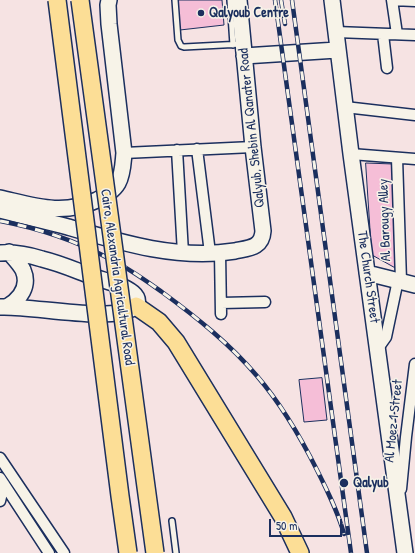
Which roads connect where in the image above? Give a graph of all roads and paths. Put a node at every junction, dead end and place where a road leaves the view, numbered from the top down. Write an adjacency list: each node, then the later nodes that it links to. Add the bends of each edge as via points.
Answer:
1 (57, 0): 48 (highway, Cairo, Alexandria Agricultural Road, bridge)
2 (80, 0): 49 (highway, Cairo, Alexandria Agricultural Road, bridge)
3 (109, 0): 22 (main road, via 109,24)
4 (175, 0): 14 (lane, via 178,40 181,46)
5 (230, 0): 14 (lane)
6 (239, 0): 14 (main road, Qalyub, Shebin Al Qanater Road)
7 (332, 0): 10 (main road, The Church Street)
8 (392, 0): 9 (street); 12 (street)
9 (415, 1)
10 (336, 32): 11 (street); 15 (main road, The Church Street)
11 (383, 34): 12 (street); 16 (street)
12 (397, 34): 13 (street)
13 (415, 34)
14 (240, 48): 15 (main road); 19 (main road, Qalyub, Shebin Al Qanater Road)
15 (337, 50): 17 (main road, The Church Street)
16 (387, 68)
17 (345, 107): 18 (street); 23 (main road, The Church Street)
18 (415, 115)
19 (253, 147): 20 (street); 30 (main road, Qalyub, Shebin Al Qanater Road, via 263,237 255,246)
20 (197, 149): 21 (street); 30 (street)
21 (176, 150): 22 (street); 29 (street)
22 (124, 153): 26 (main road, via 118,184 104,197 87,205 61,210)
23 (351, 154): 24 (street); 31 (main road, The Church Street)
24 (397, 158): 25 (street); 32 (street, Al Barougy Alley)
25 (415, 159)
26 (0, 198)
27 (0, 210): 29 (main road, via 125,244)
28 (5, 253): 35 (main road, via 42,259 120,286 134,294 138,302); 36 (main road, via 23,271 25,282 23,292 16,301)
29 (183, 253): 30 (main road)
30 (215, 253): 34 (street)
31 (367, 273): 32 (main road); 38 (main road, The Church Street)
32 (405, 282): 38 (street, Al Barougy Alley, via 386,337)
33 (265, 302): 34 (street)
34 (221, 303): 37 (street)
35 (136, 306): 36 (main road, via 125,312 110,314); 51 (highway, via 159,322 176,342 283,517)
36 (3, 307)
37 (221, 314)
38 (377, 346): 44 (main road, The Church Street)
39 (415, 370): 40 (street, Al Moez 1 Street)
40 (410, 438): 44 (street, Al Moez 1 Street)
41 (0, 458): 47 (street)
42 (2, 481): 43 (street); 46 (street)
43 (0, 501)
44 (400, 506): 52 (main road, The Church Street)
45 (172, 521): 50 (lane)
46 (49, 553)
47 (64, 553)
48 (128, 553)
49 (155, 553)
50 (176, 553)
51 (300, 553)
52 (406, 553)

